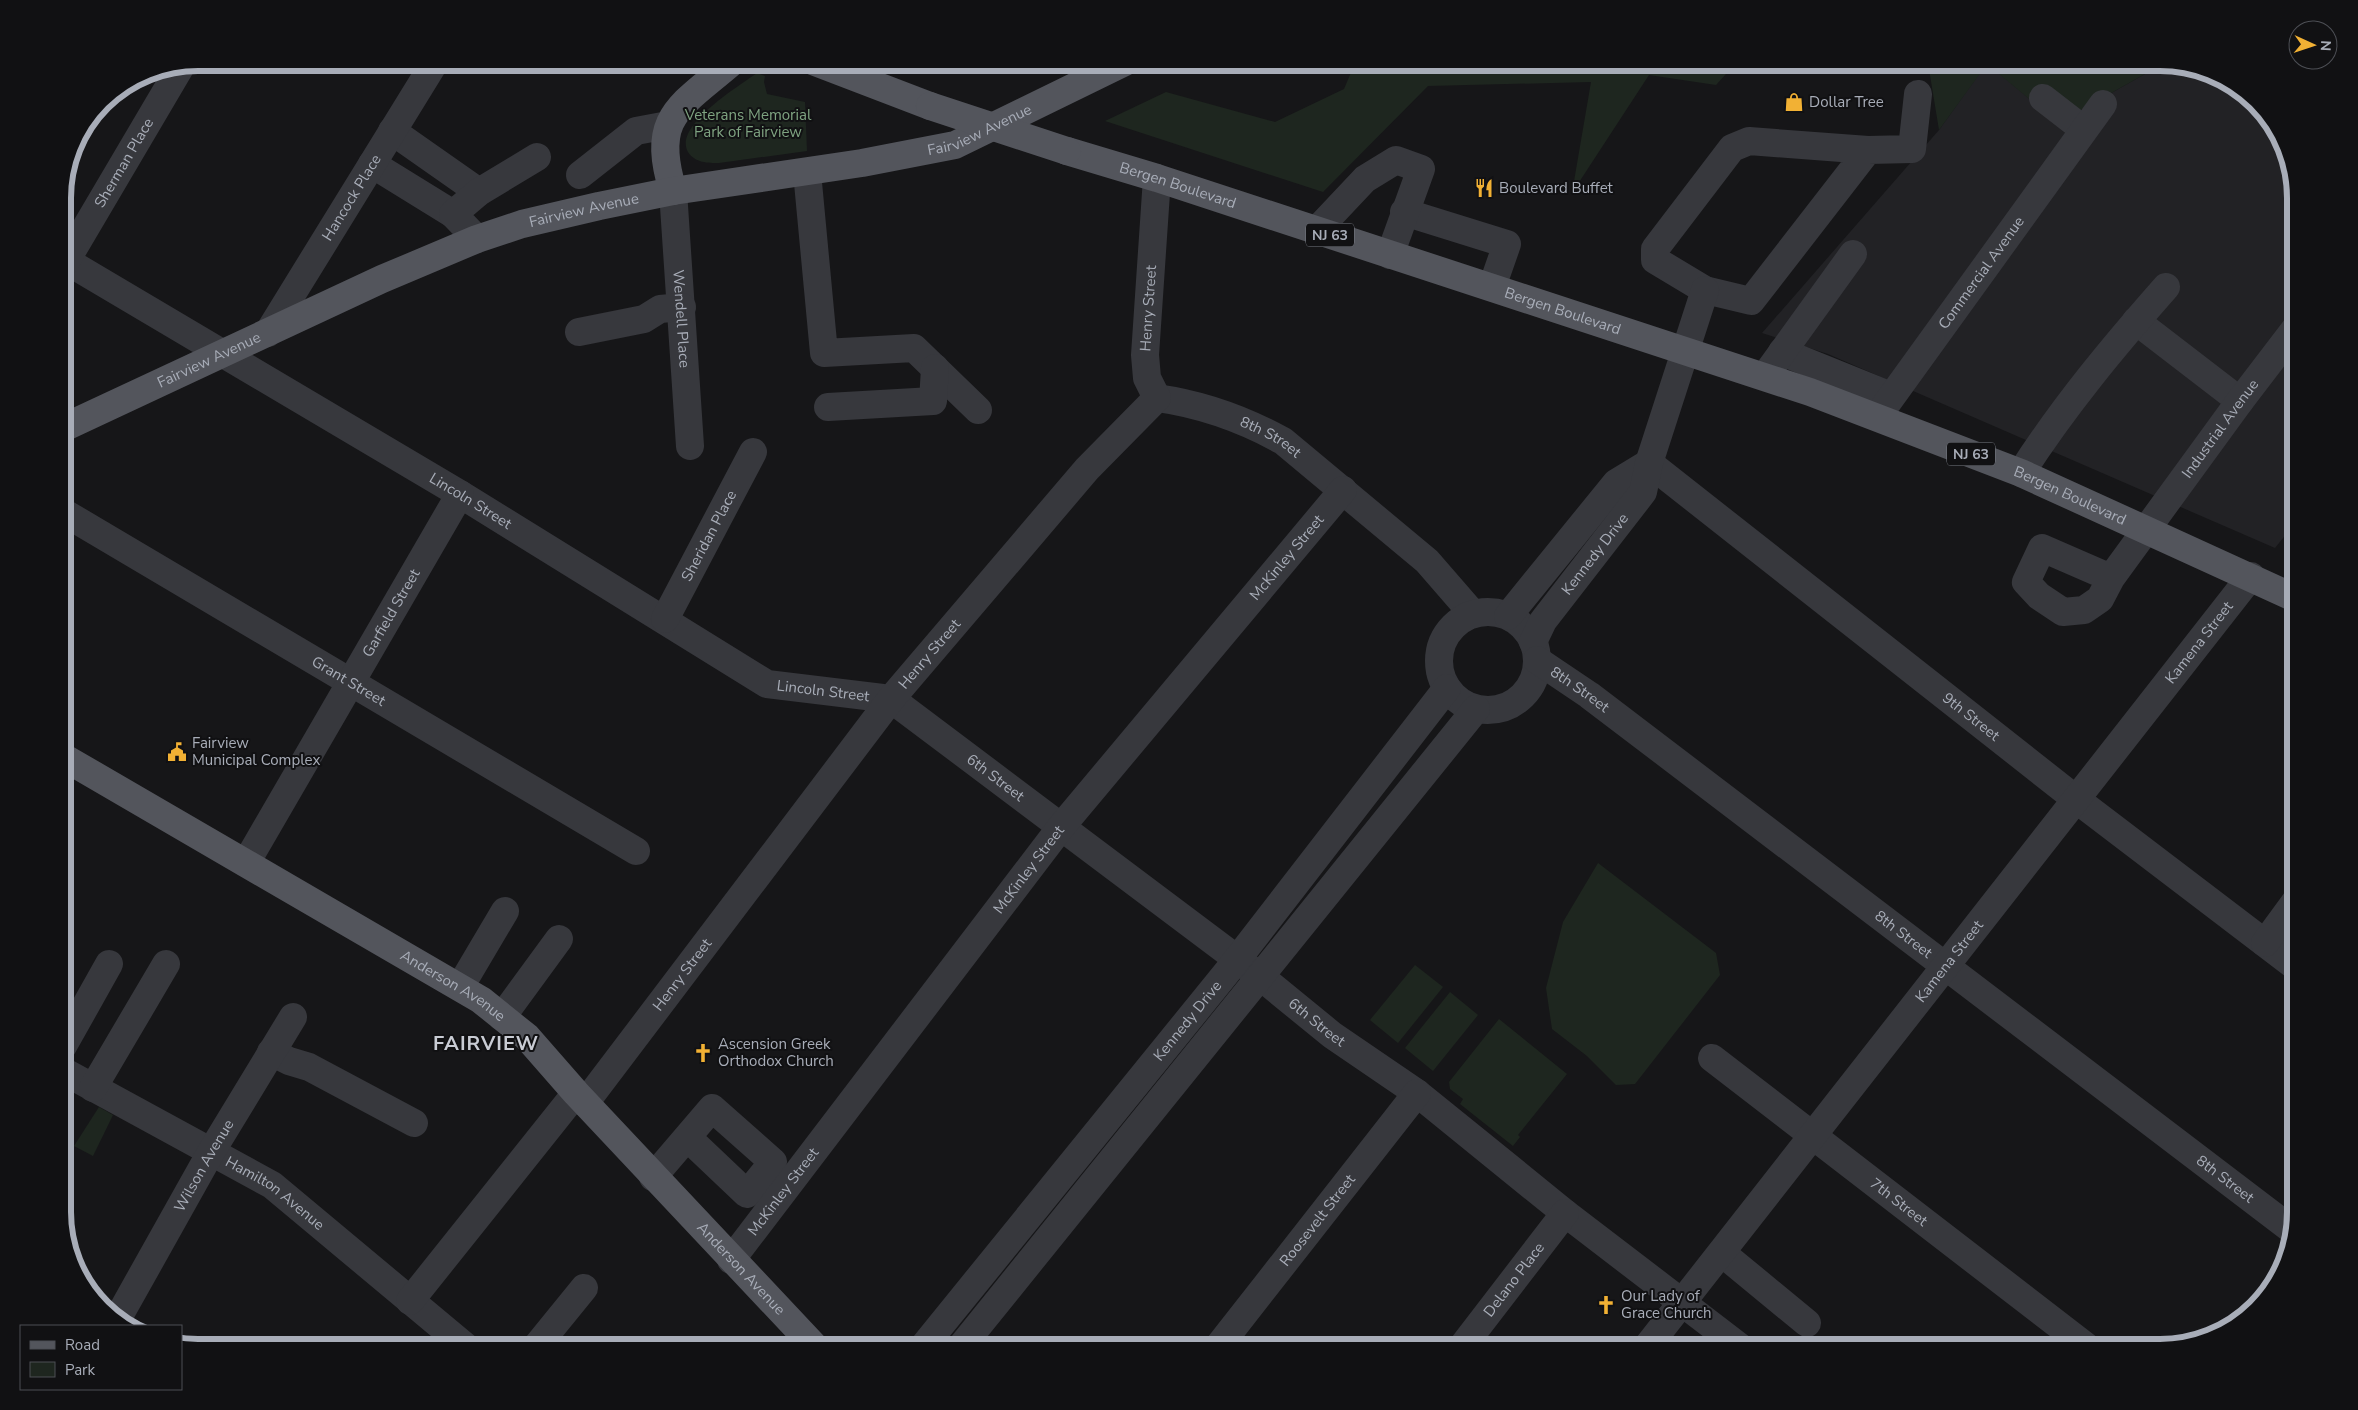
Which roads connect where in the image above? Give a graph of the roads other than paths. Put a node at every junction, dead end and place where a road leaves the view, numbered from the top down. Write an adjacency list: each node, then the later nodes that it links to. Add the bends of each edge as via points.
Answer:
1 (429, 71): 11 (street, Hancock Place)
2 (722, 71): 9 (main road, via 678,110)
3 (839, 71): 17 (main road, Bergen Boulevard / NJ 63, bridge, via 930,106)
4 (1107, 71): 15 (main road, Fairview Avenue, via 954,145)
5 (177, 73): 24 (street, Sherman Place)
6 (1918, 94): 12 (street, via 1912,149)
7 (2042, 98): 10 (street)
8 (2103, 104): 10 (street, Commercial Avenue)
9 (668, 125): 16 (street, via 636,132); 18 (main road, via 664,144 665,166)
10 (2083, 130): 43 (street, Commercial Avenue)
11 (392, 131): 14 (street, Hancock Place); 19 (street)
12 (1868, 150): 30 (street, via 1751,301); 30 (street, via 1749,141 1732,148 1655,249 1655,260)
13 (537, 157): 19 (street)
14 (372, 164): 21 (street); 34 (street, Hancock Place)
15 (807, 172): 18 (main road, Fairview Avenue); 39 (street, via 824,353 914,348)
16 (580, 175)
17 (1157, 178): 22 (main road, Bergen Boulevard / NJ 63); 41 (street, Henry Street, via 1145,355 1147,378)
18 (673, 191): 23 (main road, Fairview Avenue, via 559,214); 31 (street, Wendell Place)
19 (479, 192): 21 (street)
20 (1404, 212): 22 (street, via 1421,168 1396,160 1366,179); 26 (street); 28 (street, via 1507,244)
21 (453, 214): 23 (street)
22 (1316, 231): 26 (main road, Bergen Boulevard / NJ 63)
23 (477, 239): 34 (main road, Fairview Avenue, via 382,279)
24 (72, 247)
25 (1853, 254): 37 (street)
26 (1390, 255): 28 (main road, Bergen Boulevard / NJ 63)
27 (72, 265): 38 (street, Lincoln Street)
28 (1492, 287): 36 (main road, Bergen Boulevard / NJ 63)
29 (2166, 287): 32 (street)
30 (1705, 290): 36 (street, Kennedy Drive)
31 (682, 307): 33 (street, via 660,309 644,319); 47 (street, Wendell Place)
32 (2136, 321): 42 (street); 50 (street, via 2063,411)
33 (578, 332)
34 (268, 334): 38 (main road, Fairview Avenue)
35 (2286, 341): 42 (street, Industrial Avenue)
36 (1687, 351): 40 (main road, Bergen Boulevard / NJ 63); 49 (street, Kennedy Drive)
37 (1782, 352): 40 (street); 43 (street)
38 (224, 354): 46 (main road, Fairview Avenue); 52 (street, Lincoln Street)
39 (935, 368): 44 (street, via 933,401); 45 (street)
40 (1765, 376): 43 (main road, Bergen Boulevard / NJ 63)
41 (1157, 398): 51 (street, 8th Street, via 1261,428 1283,441); 64 (street, Henry Street, via 1087,469)
42 (2240, 401): 54 (street, Industrial Avenue)
43 (1884, 406): 50 (main road, Bergen Boulevard / NJ 63)
44 (828, 407)
45 (978, 410)
46 (72, 424)
47 (690, 446)
48 (753, 452): 60 (street, Sheridan Place)
49 (1649, 463): 59 (street, Kennedy Drive, via 1616,483); 61 (street, Kennedy Drive, via 1643,492 1543,621); 67 (street, 9th Street)
50 (2021, 473): 54 (main road, Bergen Boulevard / NJ 63)
51 (1343, 490): 58 (street, 8th Street, via 1427,561); 68 (street, McKinley Street)
52 (460, 494): 60 (street, Lincoln Street); 62 (street, Garfield Street)
53 (72, 517): 62 (street, Grant Street)
54 (2147, 530): 55 (main road, Bergen Boulevard / NJ 63); 56 (street, Industrial Avenue)
55 (2251, 576): 57 (main road, Bergen Boulevard / NJ 63); 67 (street, Kamena Street)
56 (2111, 578)
57 (2286, 594)
58 (1473, 614): 59 (street, via 1491,612); 63 (street, via 1457,622 1445,636 1439,664)
59 (1508, 616): 61 (street, via 1523,627)
60 (665, 620): 64 (street, Lincoln Street, via 767,684)
61 (1535, 651): 65 (street, via 1534,678 1525,693 1511,705 1494,710); 79 (street, 8th Street)
62 (350, 682): 69 (street, Grant Street); 70 (street, Garfield Street)
63 (1446, 688): 65 (street, via 1459,701); 75 (street, Kennedy Drive)
64 (892, 699): 68 (street, 6th Street); 91 (street, Henry Street)
65 (1476, 709): 80 (street, Kennedy Drive)
66 (72, 762): 70 (main road, Anderson Avenue)
67 (2077, 800): 74 (street, 9th Street); 79 (street, Kamena Street)
68 (1061, 827): 75 (street, 6th Street); 103 (street, McKinley Street)
69 (636, 851)
70 (246, 863): 81 (main road, Anderson Avenue)
71 (505, 911): 81 (street)
72 (2287, 913): 74 (street)
73 (559, 939): 83 (street)
74 (2265, 943): 76 (street, 9th Street)
75 (1236, 960): 80 (street, 6th Street); 89 (street, Kennedy Drive)
76 (2287, 960)
77 (110, 964): 84 (street)
78 (166, 964): 88 (street)
79 (1946, 966): 95 (street, Kamena Street); 101 (street, 8th Street)
80 (1261, 977): 90 (street, 6th Street, via 1332,1035); 92 (street, Kennedy Drive)
81 (460, 987): 83 (main road, Anderson Avenue)
82 (293, 1016): 85 (street, Wilson Avenue)
83 (502, 1017): 91 (main road, Anderson Avenue, via 527,1037)
84 (72, 1030)
85 (271, 1052): 93 (street, via 309,1067); 96 (street, Wilson Avenue)
86 (1712, 1058): 95 (street, 7th Street)
87 (72, 1076): 88 (street, Hamilton Avenue)
88 (93, 1088): 96 (street, Hamilton Avenue)
89 (1132, 1089): 92 (street); 98 (street, Kennedy Drive)
90 (1417, 1093): 100 (street, 6th Street); 116 (street, Roosevelt Street)
91 (580, 1098): 97 (main road, Anderson Avenue); 106 (street, Henry Street)
92 (1155, 1107): 99 (street, Kennedy Drive)
93 (414, 1123)
94 (688, 1138): 97 (street)
95 (1813, 1138): 102 (street, Kamena Street); 120 (street, 7th Street)
96 (211, 1152): 106 (street, Hamilton Avenue, via 272,1185); 109 (street, Wilson Avenue)
97 (654, 1177): 103 (main road, Anderson Avenue)
98 (1052, 1188): 99 (street); 105 (street, Kennedy Drive)
99 (1076, 1204): 108 (street, Kennedy Drive)
100 (1564, 1213): 107 (street, 6th Street); 117 (street, Delano Place)
101 (2286, 1225)
102 (1722, 1253): 107 (street, Kamena Street); 110 (street)
103 (731, 1260): 113 (main road, Anderson Avenue)
104 (584, 1288): 112 (street)
105 (967, 1293): 108 (street); 114 (street, Kennedy Drive)
106 (410, 1301): 111 (street, Hamilton Avenue)
107 (1682, 1304): 118 (street, Kamena Street); 119 (street, 6th Street)
108 (991, 1310): 115 (street, Kennedy Drive)
109 (121, 1313)
110 (1807, 1323)
111 (455, 1339)
112 (543, 1339)
113 (806, 1339)
114 (930, 1339)
115 (968, 1339)
116 (1225, 1339)
117 (1469, 1339)
118 (1654, 1339)
119 (1728, 1339)
120 (2075, 1339)

